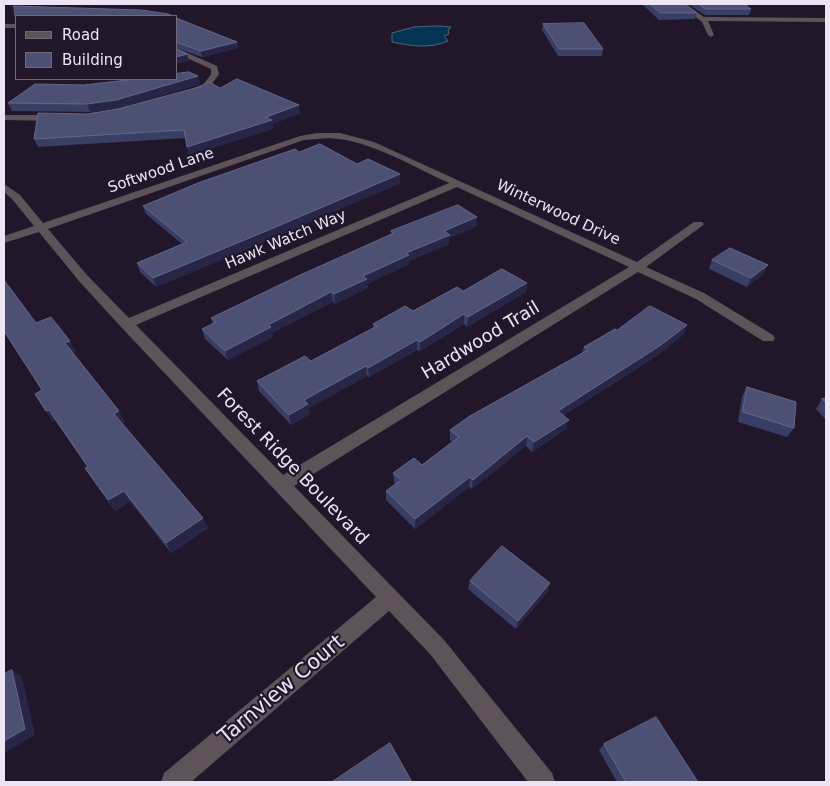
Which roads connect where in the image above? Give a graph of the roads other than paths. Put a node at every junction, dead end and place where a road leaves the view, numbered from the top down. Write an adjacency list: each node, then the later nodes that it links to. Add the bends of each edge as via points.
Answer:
1 (682, 4): 2 (street)
2 (703, 19): 3 (street); 6 (street)
3 (815, 20): 4 (street); 5 (street)
4 (826, 20)
5 (826, 27)
6 (711, 35)
7 (178, 51): 8 (street, via 214,68 215,74 207,86)
8 (187, 94)
9 (4, 117): 10 (street)
10 (64, 118)
11 (328, 135): 12 (street, Winterwood Drive, via 358,138); 15 (street, Softwood Lane, via 304,138)
12 (458, 183): 17 (street, Winterwood Drive); 18 (street, Hawk Watch Way)
13 (4, 187): 15 (street, Forest Ridge Boulevard)
14 (698, 224): 17 (street, Hardwood Trail)
15 (40, 228): 16 (street, Softwood Lane); 18 (street, Forest Ridge Boulevard)
16 (4, 240)
17 (638, 267): 19 (street, Winterwood Drive, via 700,296); 20 (street, Hardwood Trail)
18 (126, 324): 20 (street, Forest Ridge Boulevard)
19 (768, 338)
20 (281, 485): 21 (street, Forest Ridge Boulevard)
21 (390, 598): 22 (street, Tarnview Court); 23 (street, Forest Ridge Boulevard, via 437,647)
22 (173, 782)
23 (543, 782)

